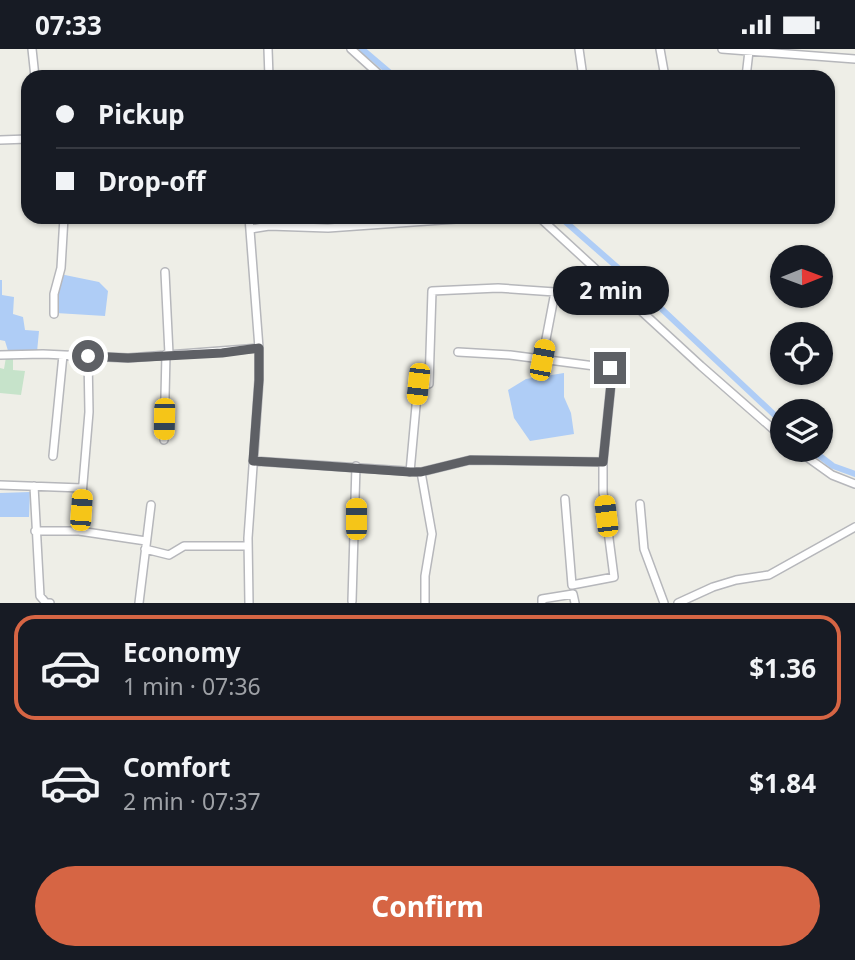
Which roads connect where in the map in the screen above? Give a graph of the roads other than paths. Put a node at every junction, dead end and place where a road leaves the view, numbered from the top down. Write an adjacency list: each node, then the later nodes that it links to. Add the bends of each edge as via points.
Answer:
1 (32, 49): 10 (street)
2 (268, 49): 11 (street)
3 (351, 49): 12 (street)
4 (579, 49): 13 (street)
5 (660, 49): 14 (street)
6 (722, 49): 7 (street)
7 (749, 51): 8 (street); 15 (street)
8 (801, 52): 9 (street)
9 (855, 59)
10 (34, 70)
11 (269, 70)
12 (374, 70)
13 (582, 70)
14 (664, 70)
15 (748, 70)
16 (21, 139): 17 (street)
17 (0, 140)
18 (64, 224): 24 (street)
19 (251, 224): 22 (street)
20 (385, 224): 22 (street)
21 (547, 224): 32 (street)
22 (251, 229): 25 (street)
23 (165, 272): 27 (street)
24 (54, 314)
25 (259, 348): 27 (street); 35 (street)
26 (458, 352): 31 (street)
27 (167, 354): 30 (street); 33 (street)
28 (0, 355): 29 (street)
29 (63, 355): 30 (street); 34 (street)
30 (88, 356): 44 (street, via 89,412)
31 (542, 360): 36 (street, via 610,368); 39 (street, via 555,292 498,288 432,291 429,384 418,384)
32 (770, 426)
33 (164, 440)
34 (53, 456)
35 (253, 461): 38 (street); 52 (street)
36 (603, 462): 40 (street, via 470,460); 45 (street, via 614,577 572,585)
37 (814, 462): 41 (street)
38 (356, 467): 39 (street); 53 (street)
39 (410, 472): 40 (street)
40 (421, 472): 57 (street, via 432,534)
41 (855, 484)
42 (0, 485): 43 (street)
43 (34, 486): 44 (street); 49 (street)
44 (82, 488): 50 (street)
45 (565, 499)
46 (640, 504): 60 (street, via 644,549)
47 (151, 505): 51 (street)
48 (855, 527): 61 (street, via 769,575 713,587)
49 (35, 531): 50 (street); 54 (street, via 40,596)
50 (79, 531): 51 (street)
51 (145, 545): 52 (street, via 169,555 184,546); 55 (street)
52 (248, 546): 56 (street)
53 (352, 601)
54 (50, 603)
55 (138, 603)
56 (249, 603)
57 (425, 603)
58 (542, 603): 59 (street, via 542,599 573,594)
59 (575, 603)
60 (664, 603)
61 (678, 603)

